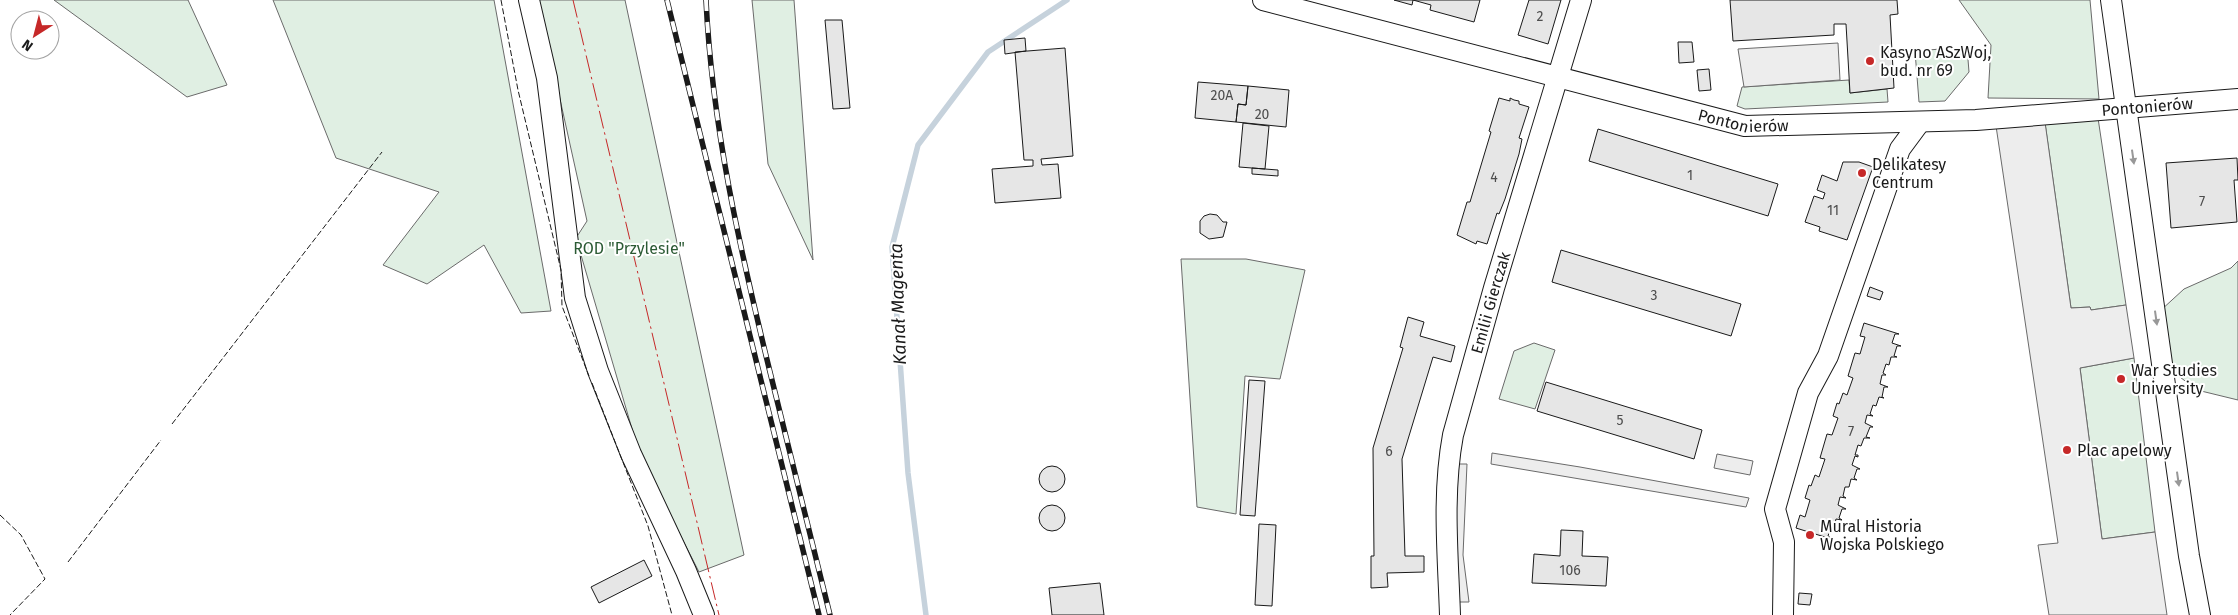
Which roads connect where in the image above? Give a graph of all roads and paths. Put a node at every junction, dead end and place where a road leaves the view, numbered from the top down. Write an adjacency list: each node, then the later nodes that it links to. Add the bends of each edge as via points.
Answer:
1 (529, 0): 11 (street, via 547,78 575,298 598,371 631,454)
2 (1263, 0): 5 (street, Pontonierów)
3 (1581, 0): 5 (street, Emilii Gierczak)
4 (2111, 0): 7 (street)
5 (1557, 78): 9 (street, Pontonierów, via 1745,126); 12 (street, Emilii Gierczak, via 1453,435 1446,493)
6 (2238, 99): 7 (street, Pontonierów)
7 (2126, 109): 8 (street, Pontonierów); 14 (street, one-way to 14)
8 (1920, 122): 9 (street, Pontonierów); 10 (street)
9 (1885, 124): 10 (street)
10 (1900, 148): 13 (street, via 1828,356 1808,393 1775,509 1784,542)
11 (704, 615)
12 (1450, 615)
13 (1783, 615)
14 (2200, 615)

